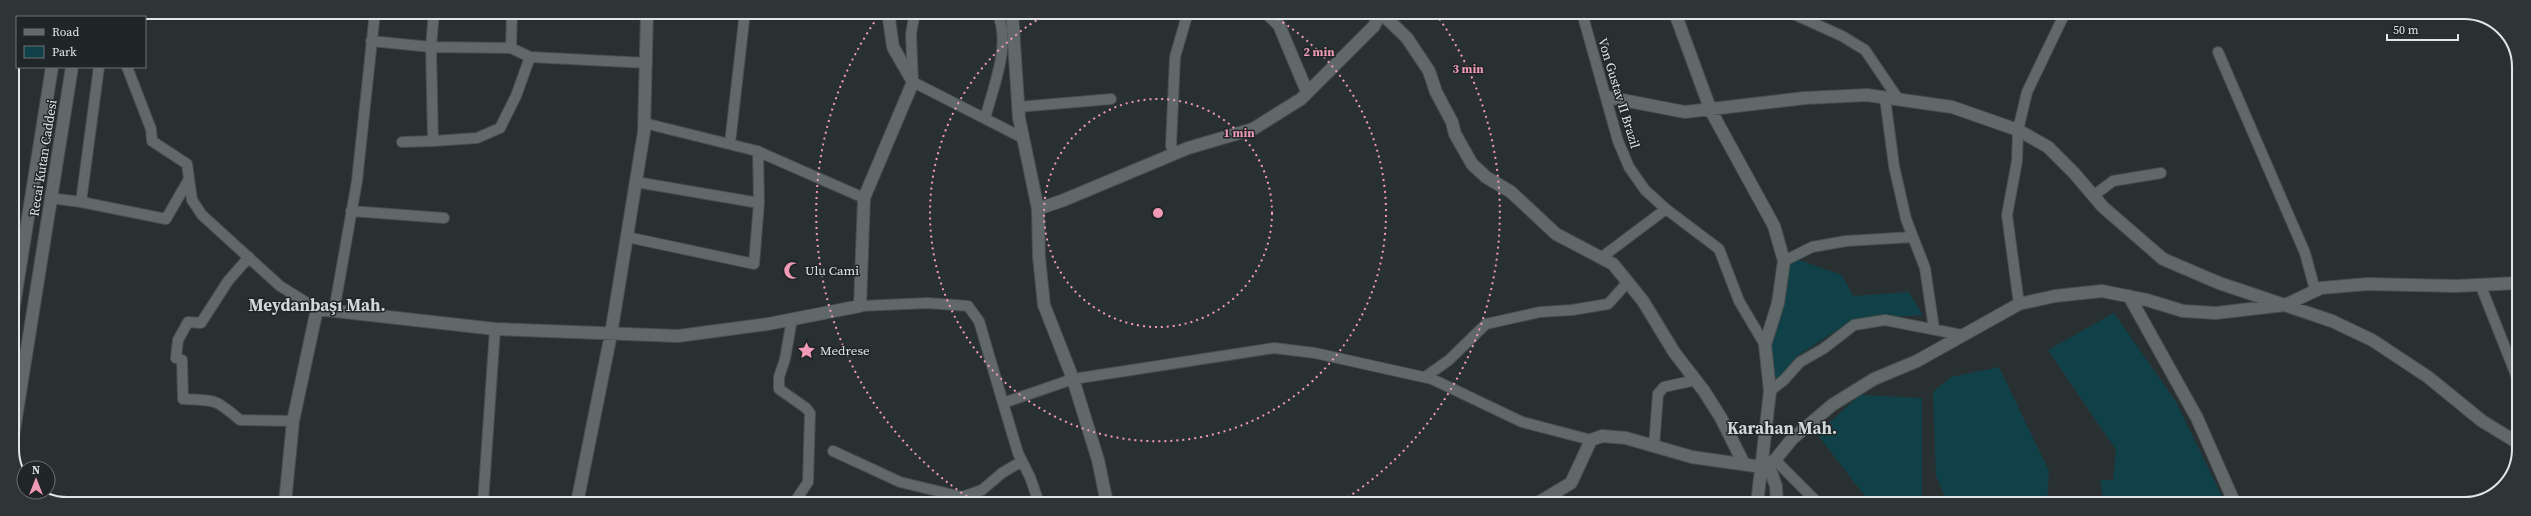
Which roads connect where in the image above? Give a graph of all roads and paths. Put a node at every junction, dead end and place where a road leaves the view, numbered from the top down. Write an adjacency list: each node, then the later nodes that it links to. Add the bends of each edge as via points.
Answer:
1 (374, 19): 18 (street)
2 (433, 19): 19 (street)
3 (512, 19): 20 (street)
4 (647, 19): 23 (street)
5 (744, 19): 42 (street)
6 (889, 19): 28 (street, via 893,47)
7 (914, 19): 28 (street, via 911,34)
8 (1000, 19): 36 (street, via 1004,45)
9 (1012, 19): 34 (street)
10 (1186, 19): 44 (street, via 1175,57 1171,146)
11 (1273, 19): 29 (street, via 1278,25)
12 (1378, 19): 29 (street, via 1374,26)
13 (1387, 19): 60 (street, via 1407,38 1429,71 1455,134 1472,164 1486,177 1511,192 1556,234 1570,244)
14 (1584, 19): 30 (street, Von Gustav II Brazil)
15 (1677, 19): 35 (street)
16 (1804, 19): 33 (street, via 1842,36 1865,50)
17 (2062, 19): 38 (street, via 2028,92)
18 (371, 41): 19 (street); 55 (street, via 357,181)
19 (431, 47): 20 (street); 40 (street)
20 (511, 48): 22 (street)
21 (2218, 52): 66 (street, via 2305,253)
22 (530, 57): 23 (street); 40 (street, via 516,96 500,128 477,138)
23 (647, 63): 37 (street)
24 (52, 68): 62 (street, Recai Kutan Caddesi)
25 (72, 68): 49 (street, Recai Kutan Caddesi)
26 (99, 68): 51 (street)
27 (127, 68): 46 (street, via 151,129 152,141 187,164)
28 (913, 82): 36 (street); 50 (street)
29 (1307, 92): 44 (street, via 1301,99 1253,129)
30 (1607, 97): 35 (street, via 1686,112); 54 (street, Von Gustav II Brazil, via 1618,142 1629,167 1645,190)
31 (1885, 98): 33 (street); 35 (street, via 1867,95 1804,98); 57 (street, via 1894,166 1906,219)
32 (1111, 99): 34 (street)
33 (1899, 100): 38 (street, via 1952,107)
34 (1018, 106): 39 (street)
35 (1711, 111): 61 (street, via 1774,226)
36 (985, 119): 39 (street)
37 (644, 123): 42 (street); 47 (street)
38 (2018, 130): 48 (street, via 2048,147); 68 (street, via 2007,215)
39 (1023, 138): 53 (street)
40 (433, 141): 41 (street)
41 (402, 142)
42 (730, 143): 43 (street)
43 (758, 151): 50 (street); 52 (street)
44 (1176, 153): 53 (street, via 1064,200)
45 (2161, 173): 48 (street, via 2113,181)
46 (189, 179): 51 (street, via 166,219); 59 (street, via 192,200 202,214)
47 (636, 182): 52 (street); 58 (street)
48 (2093, 196): 69 (street, via 2137,239 2163,259 2219,283)
49 (50, 198): 51 (street); 84 (street, Recai Kutan Caddesi)
50 (864, 198): 70 (street)
51 (81, 202)
52 (759, 203): 58 (street, via 754,264)
53 (1038, 208): 81 (street, via 1039,257 1044,305)
54 (1666, 209): 60 (street); 78 (street, Von Gustav II Brazil, via 1719,249 1739,301)
55 (351, 211): 56 (street); 72 (street)
56 (444, 218)
57 (1913, 237): 61 (street, via 1846,241 1819,246); 74 (street, via 1925,268)
58 (627, 238): 76 (street)
59 (250, 257): 71 (street, via 280,286); 86 (street, via 228,281 201,323 188,322 178,340 176,358 182,360 183,399 210,400 223,404 240,420)
60 (1602, 257): 63 (street, via 1613,264)
61 (1784, 261): 78 (street, via 1778,303)
62 (19, 274)
63 (1627, 283): 80 (street, via 1608,304 1540,312 1486,324 1449,360); 82 (street, via 1643,301 1674,352)
64 (2512, 283): 65 (street)
65 (2480, 284): 66 (street, via 2367,284); 79 (street)
66 (2315, 290): 69 (street)
67 (2129, 296): 68 (street, via 2102,291 2055,296); 69 (street, via 2183,311 2216,313); 104 (street, via 2197,418)
68 (2019, 304): 77 (street)
69 (2285, 305): 87 (street, via 2332,321 2372,340 2428,377 2482,421)
70 (860, 306): 73 (street); 85 (street, via 928,303 968,306 979,321)
71 (317, 309): 72 (street); 86 (street)
72 (334, 311): 75 (street)
73 (792, 319): 76 (street, via 678,336); 97 (street, via 779,377 779,389 810,413 808,482)
74 (1934, 329): 77 (street); 83 (street, via 1885,320 1854,325 1823,349 1800,362)
75 (495, 330): 76 (street); 95 (street)
76 (611, 334): 96 (street)
77 (1962, 335): 93 (street, via 1917,361 1874,379 1832,405 1792,439)
78 (1765, 345): 83 (street)
79 (2512, 365)
80 (1425, 377): 81 (street, via 1315,353 1274,348); 88 (street, via 1522,422)
81 (1073, 379): 85 (street); 99 (street, via 1098,460)
82 (1696, 380): 89 (street, via 1664,387 1658,394); 92 (street, via 1721,418)
83 (1770, 391): 93 (street)
84 (19, 398)
85 (1003, 404): 91 (street)
86 (293, 421): 94 (street)
87 (2512, 439)
88 (1591, 440): 89 (street, via 1608,436 1626,438); 100 (street, via 1571,483)
89 (1654, 447): 92 (street, via 1692,457)
90 (833, 451): 91 (street, via 900,482 962,497 982,490 1002,473)
91 (1022, 461): 98 (street)
92 (1744, 464): 93 (street)
93 (1769, 464): 101 (street); 102 (street); 103 (street)
94 (286, 497)
95 (483, 497)
96 (578, 497)
97 (798, 497)
98 (1036, 497)
99 (1106, 497)
100 (1548, 497)
101 (1759, 497)
102 (1777, 497)
103 (1810, 497)
104 (2232, 497)

